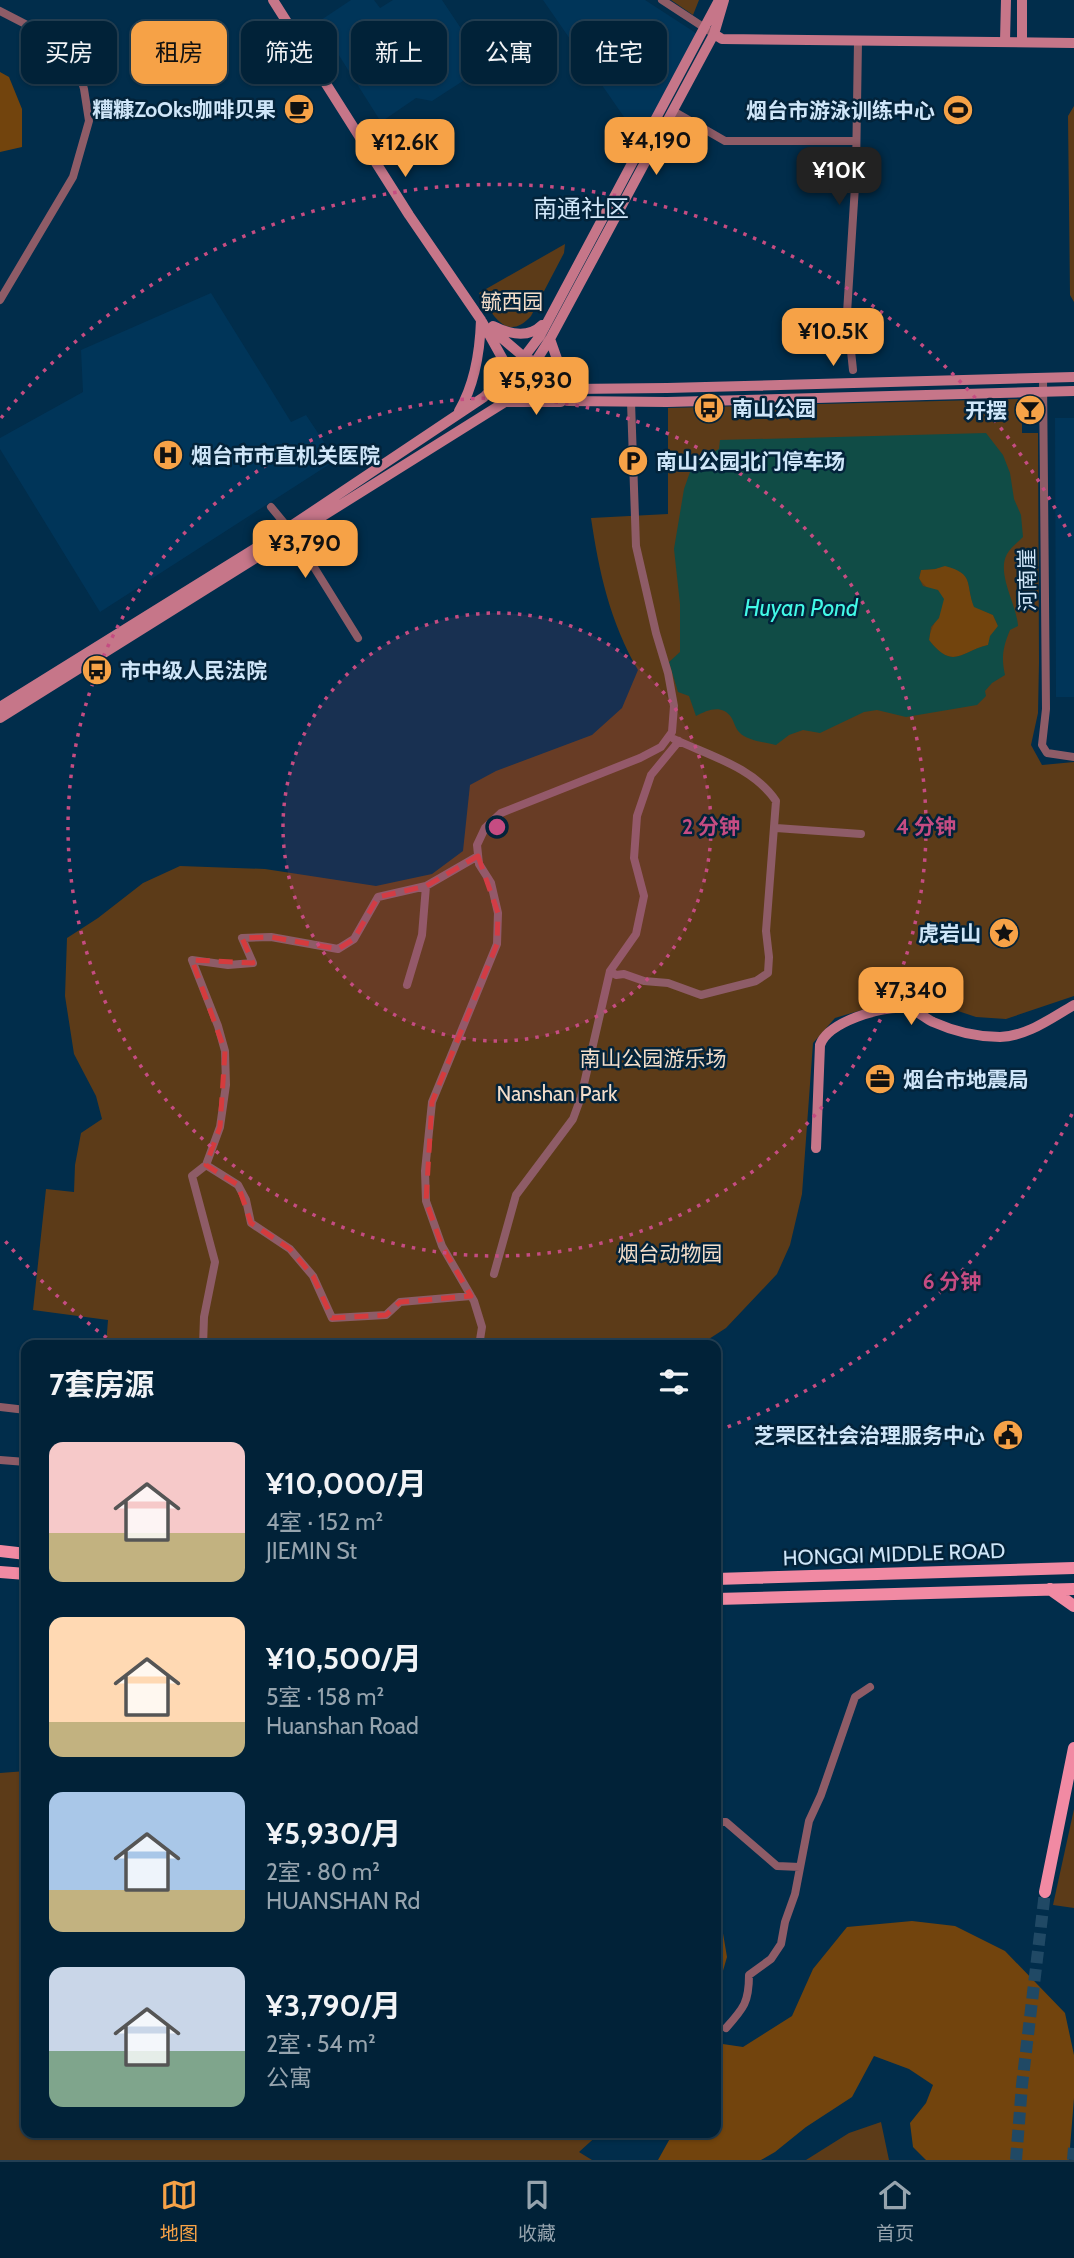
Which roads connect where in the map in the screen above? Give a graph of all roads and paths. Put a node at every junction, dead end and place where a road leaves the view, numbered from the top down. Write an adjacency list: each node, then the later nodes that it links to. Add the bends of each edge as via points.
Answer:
1 (273, 0): 16 (main road)
2 (662, 0): 7 (street)
3 (722, 0): 7 (main road)
4 (1006, 0): 9 (main road)
5 (1022, 0): 10 (main road)
6 (0, 11): 14 (street, via 64,44 74,54 89,121 74,177)
7 (710, 31): 8 (main road, via 722,39); 12 (main road); 15 (main road)
8 (858, 41): 9 (main road); 13 (street)
9 (1005, 41): 10 (main road)
10 (1022, 42): 11 (main road)
11 (1074, 43)
12 (673, 111): 13 (street, via 724,141); 17 (main road)
13 (856, 141): 20 (street, via 847,313)
14 (0, 300)
15 (550, 318): 16 (main road, via 537,330 517,334); 18 (main road)
16 (481, 320): 18 (main road); 21 (main road); 32 (main road, via 474,375)
17 (550, 339): 19 (main road); 25 (main road, via 561,366)
18 (524, 357): 19 (main road); 21 (main road)
19 (536, 363): 24 (main road); 25 (main road)
20 (853, 370)
21 (510, 372): 24 (main road); 32 (main road)
22 (1043, 377): 23 (main road); 26 (main road); 27 (street, 河南崖)
23 (1074, 377)
24 (523, 381): 26 (main road, via 553,388); 29 (main road); 30 (main road)
25 (578, 381): 26 (main road)
26 (593, 387)
27 (1043, 391): 28 (main road); 31 (main road); 40 (street, 河南崖, via 1046,709 1042,744 1046,753)
28 (1074, 391)
29 (568, 401): 30 (main road); 31 (main road)
30 (505, 402): 34 (main road)
31 (631, 402): 38 (street, via 636,546 674,706)
32 (458, 414): 34 (main road)
33 (271, 508): 34 (street)
34 (291, 531): 35 (street); 36 (main road); 37 (main road)
35 (358, 638)
36 (0, 707)
37 (0, 718)
38 (669, 737): 39 (street); 43 (street, via 640,758 501,813 485,828 477,845)
39 (679, 741): 41 (street, via 751,774 767,788 776,801); 45 (street, via 651,775 637,816 634,858 644,896 636,934)
40 (1074, 757)
41 (776, 828): 42 (street); 45 (street, via 766,931 768,973 756,981 701,995)
42 (861, 834)
43 (478, 856): 44 (street); 51 (street, via 498,913 497,944 432,1102 425,1171 426,1201 442,1246)
44 (426, 886): 46 (street, via 422,935); 49 (street, via 378,897 354,939 338,949 271,937 242,938 253,962 228,965 191,960 225,1051 220,1127)
45 (610, 971): 50 (street, via 573,1119 516,1195)
46 (407, 985)
47 (1074, 1005): 48 (main road, via 1026,1032 1004,1037 944,1027 903,1007 834,1027 820,1045)
48 (816, 1148)
49 (206, 1165): 51 (street, via 238,1185 251,1223 290,1249 313,1276 331,1318 386,1315 400,1302); 52 (street, via 192,1175 215,1262)
50 (494, 1274)
51 (471, 1296): 53 (street, via 482,1327)
52 (204, 1340)
53 (480, 1340)
54 (0, 1407): 55 (street)
55 (21, 1409)
56 (0, 1460): 57 (street)
57 (21, 1462)
58 (0, 1546): 60 (main road)
59 (0, 1551): 61 (main road)
60 (21, 1552)
61 (21, 1553)
62 (1074, 1568): 65 (main road, HONGQI MIDDLE ROAD)
63 (0, 1572): 64 (main road)
64 (21, 1574)
65 (721, 1579)
66 (1049, 1589): 67 (main road, HONGQI MIDDLE ROAD); 68 (main road, HONGQI MIDDLE ROAD); 69 (main road)
67 (1074, 1589)
68 (721, 1599)
69 (1074, 1605)
70 (870, 1687): 74 (street, via 855,1697 808,1821)
71 (1074, 1748): 72 (main road)
72 (1071, 1785): 75 (main road)
73 (721, 1822): 74 (street, via 777,1866)
74 (800, 1867): 76 (street, via 781,1944 771,1959 749,1975 749,1997)
75 (1045, 1892)
76 (726, 2028)

